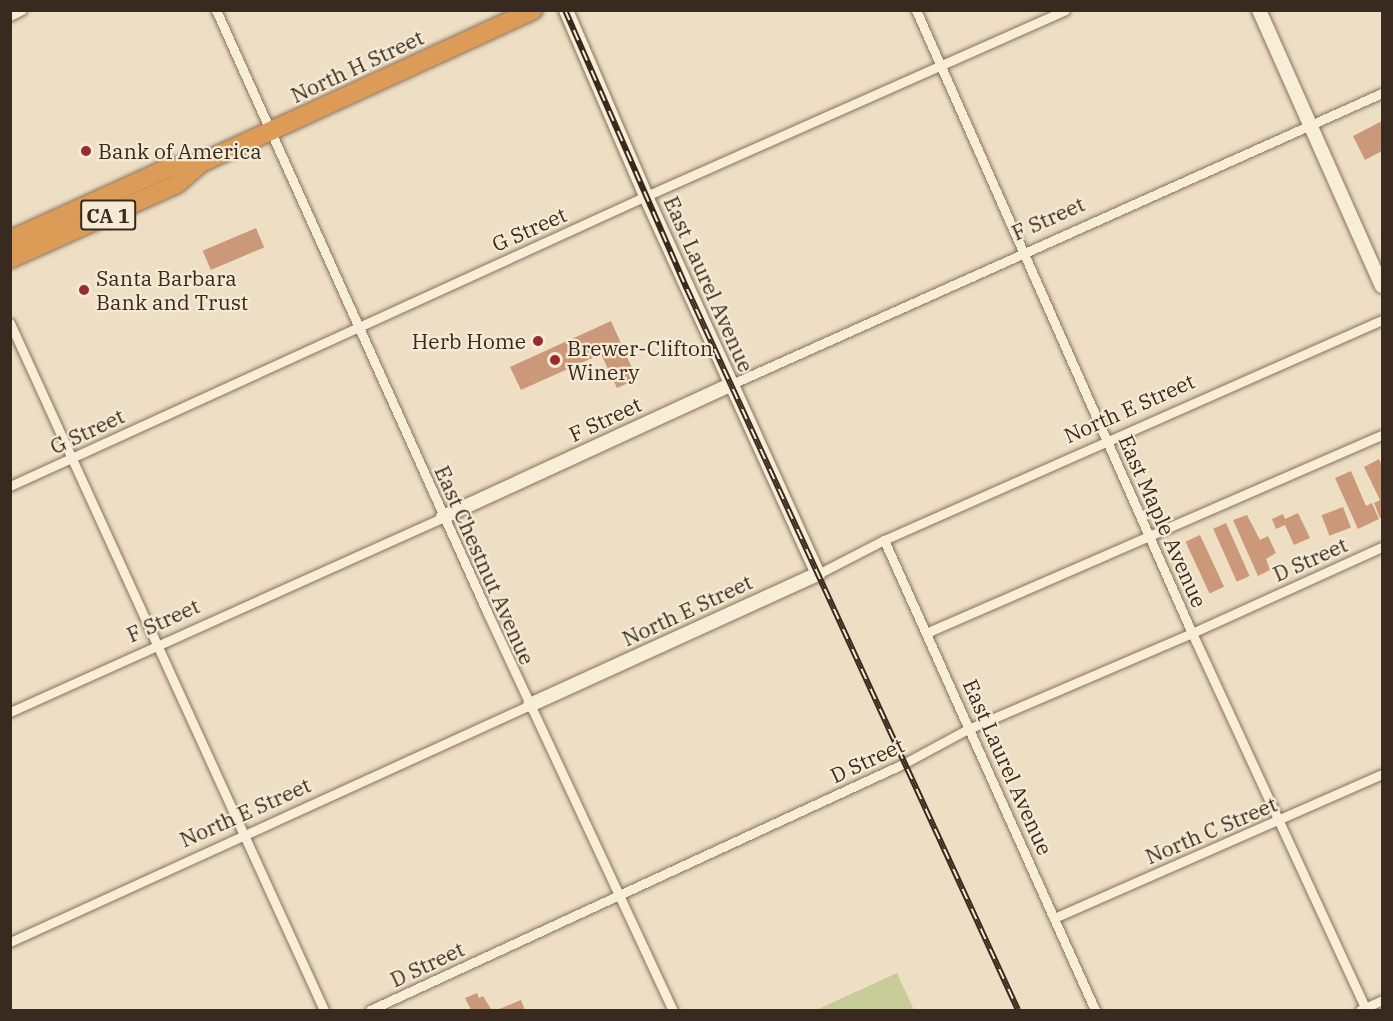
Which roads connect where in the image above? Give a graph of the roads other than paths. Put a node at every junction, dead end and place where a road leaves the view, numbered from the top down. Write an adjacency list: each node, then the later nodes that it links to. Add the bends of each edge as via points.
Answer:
1 (22, 10): 8 (street)
2 (216, 10): 12 (street, East Chestnut Avenue)
3 (533, 10): 12 (highway, North H Street / CA 1)
4 (566, 10): 14 (street, East Laurel Avenue)
5 (916, 10): 9 (street, East Maple Avenue)
6 (1065, 10): 9 (street, G Street)
7 (1259, 10): 11 (street)
8 (10, 16)
9 (942, 67): 14 (street, G Street); 16 (street, East Maple Avenue)
10 (1383, 93): 11 (street, F Street)
11 (1310, 125): 16 (street, F Street); 18 (street)
12 (272, 131): 13 (highway, North H Street / CA 1); 21 (street, East Chestnut Avenue)
13 (201, 164): 15 (highway, North H Street / CA 1, via 168,168); 17 (highway, North H Street / CA 1, via 177,184)
14 (646, 196): 21 (street, G Street); 22 (street, East Laurel Avenue)
15 (10, 240)
16 (1024, 251): 22 (street, F Street); 24 (street, East Maple Avenue)
17 (10, 260)
18 (1383, 286)
19 (1383, 320): 24 (street, North E Street)
20 (10, 323): 25 (street)
21 (359, 327): 25 (street, G Street); 27 (street, East Chestnut Avenue)
22 (732, 384): 27 (street, F Street); 31 (street, East Laurel Avenue)
23 (1383, 435): 28 (street)
24 (1108, 440): 28 (street, East Maple Avenue); 29 (street, North E Street)
25 (72, 458): 26 (street, G Street); 34 (street)
26 (10, 486)
27 (443, 517): 34 (street, F Street); 35 (street, East Chestnut Avenue)
28 (1151, 536): 32 (street); 33 (street, East Maple Avenue)
29 (884, 540): 31 (street, North E Street); 32 (street, East Laurel Avenue)
30 (1383, 547): 33 (street, D Street)
31 (818, 574): 35 (street, North E Street)
32 (926, 633): 37 (street, East Laurel Avenue)
33 (1192, 633): 37 (street, D Street); 39 (street, East Maple Avenue)
34 (159, 645): 36 (street, F Street); 40 (street)
35 (530, 705): 40 (street, North E Street); 41 (street, East Chestnut Avenue)
36 (10, 711)
37 (968, 729): 41 (street, D Street, via 904,763); 42 (street, East Laurel Avenue)
38 (1383, 774): 39 (street, North C Street)
39 (1279, 820): 42 (street, North C Street); 45 (street, East Maple Avenue)
40 (243, 837): 43 (street, North E Street); 46 (street)
41 (619, 894): 47 (street, D Street); 48 (street, East Chestnut Avenue)
42 (1054, 918): 49 (street, East Laurel Avenue)
43 (10, 942)
44 (1383, 1000): 45 (street)
45 (1364, 1010)
46 (324, 1011)
47 (370, 1011)
48 (673, 1011)
49 (1095, 1011)

